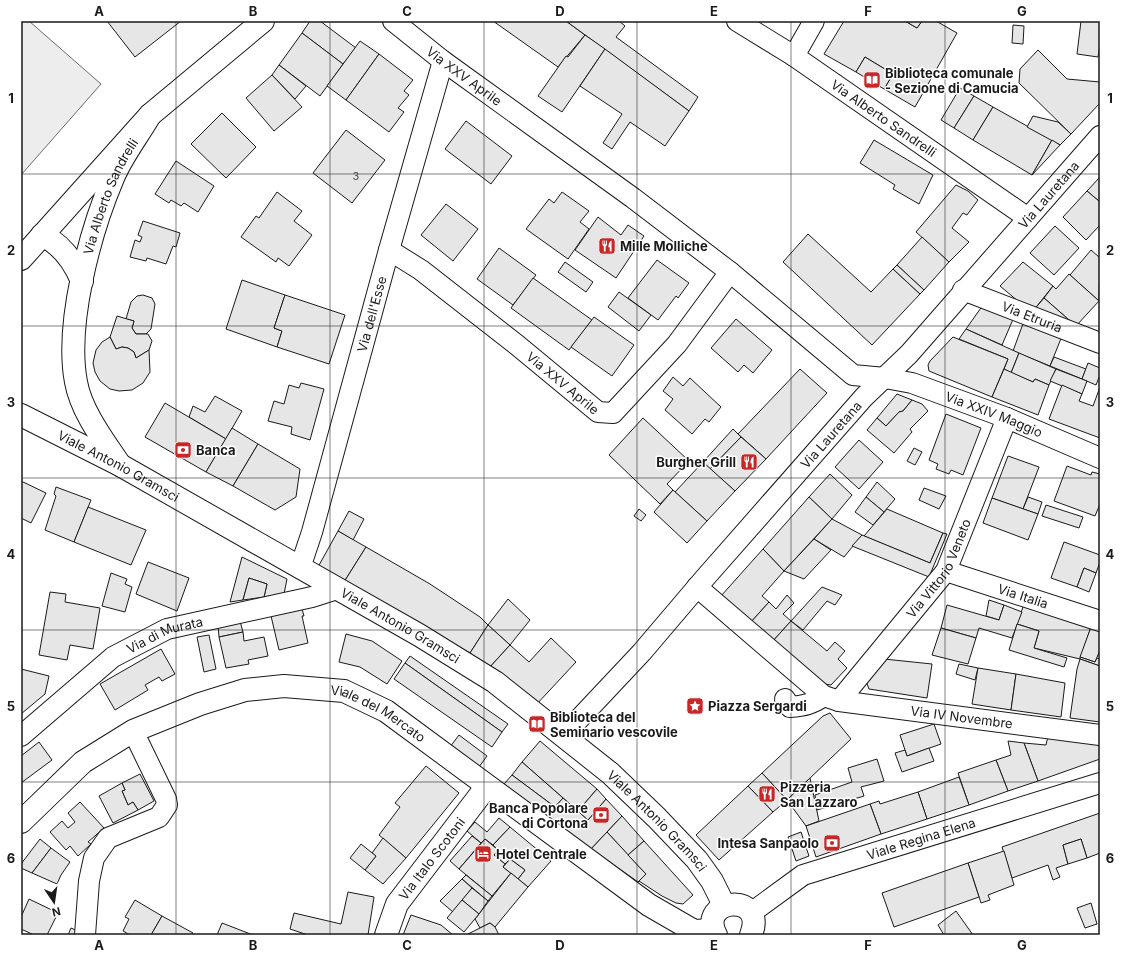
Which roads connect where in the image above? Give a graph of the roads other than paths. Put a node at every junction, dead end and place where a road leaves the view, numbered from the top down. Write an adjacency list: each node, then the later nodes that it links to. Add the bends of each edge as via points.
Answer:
1 (263, 21): 7 (main road, Via Alberto Sandrelli)
2 (393, 21): 6 (street, Via XXV Aprile)
3 (737, 21): 5 (street, Via Alberto Sandrelli)
4 (814, 21): 5 (street)
5 (794, 56): 9 (street, Via Alberto Sandrelli)
6 (443, 61): 11 (street, Via dell'Esse); 13 (street, Via XXV Aprile, via 633,198)
7 (150, 115): 10 (main road, Via Alberto Sandrelli); 14 (main road, Via Alberto Sandrelli, via 113,177 90,240)
8 (1100, 136): 9 (street, Via Lauretana)
9 (1028, 218): 15 (street, Via Lauretana)
10 (42, 235): 12 (main road, Via Alberto Sandrelli); 14 (main road, Via Alberto Sandrelli, via 54,242 68,257)
11 (389, 250): 13 (street, Via XXV Aprile, via 426,274 598,412 613,413 676,344); 22 (street, Via dell'Esse)
12 (21, 259)
13 (730, 272): 17 (street, Via XXV Aprile, via 853,375)
14 (82, 282): 21 (main road, Via Alberto Sandrelli, via 73,351 76,384 89,417)
15 (963, 290): 16 (street, Via Etruria); 17 (street, Via Lauretana, via 909,354)
16 (1100, 344)
17 (885, 378): 19 (street, Via XXIV Maggio, via 912,383); 24 (street, Via Lauretana, via 864,397)
18 (21, 415): 21 (main road, Viale Antonio Gramsci)
19 (1007, 418): 20 (street, Via XXIV Maggio); 23 (street, Via Vittorio Veneto)
20 (1100, 458)
21 (120, 465): 22 (main road, Viale Antonio Gramsci)
22 (300, 568): 25 (main road, Viale Antonio Gramsci)
23 (946, 570): 26 (street, Via Italia); 27 (street, Via Vittorio Veneto)
24 (697, 587): 27 (street); 31 (street, Via Lauretana, via 642,652)
25 (337, 589): 31 (main road, Viale Antonio Gramsci, via 420,635 495,682); 32 (street, Via di Murata, via 312,597 167,629 113,657)
26 (1100, 621)
27 (832, 698): 28 (street, via 805,706 790,707); 30 (street, Via IV Novembre)
28 (785, 699)
29 (133, 732): 34 (main road, Viale del Mercato, via 200,704 245,690 284,686 344,691 386,711); 35 (main road, Viale del Mercato, via 83,762); 39 (street, via 167,805 158,816 108,838 94,858 89,881)
30 (1100, 734)
31 (564, 735): 36 (main road, Viale Antonio Gramsci, via 610,773 697,860 712,881)
32 (21, 736)
33 (1100, 783): 37 (street, Viale Regina Elena, via 803,875)
34 (487, 786): 38 (main road, Viale del Mercato, via 649,904 694,931); 40 (main road, Via Italo Scotoni, via 397,904)
35 (21, 822)
36 (724, 906): 37 (main road, via 731,903 739,904); 38 (main road, via 714,916)
37 (751, 913): 41 (main road, via 754,920)
38 (715, 932)
39 (85, 935)
40 (386, 935)
41 (751, 935)

